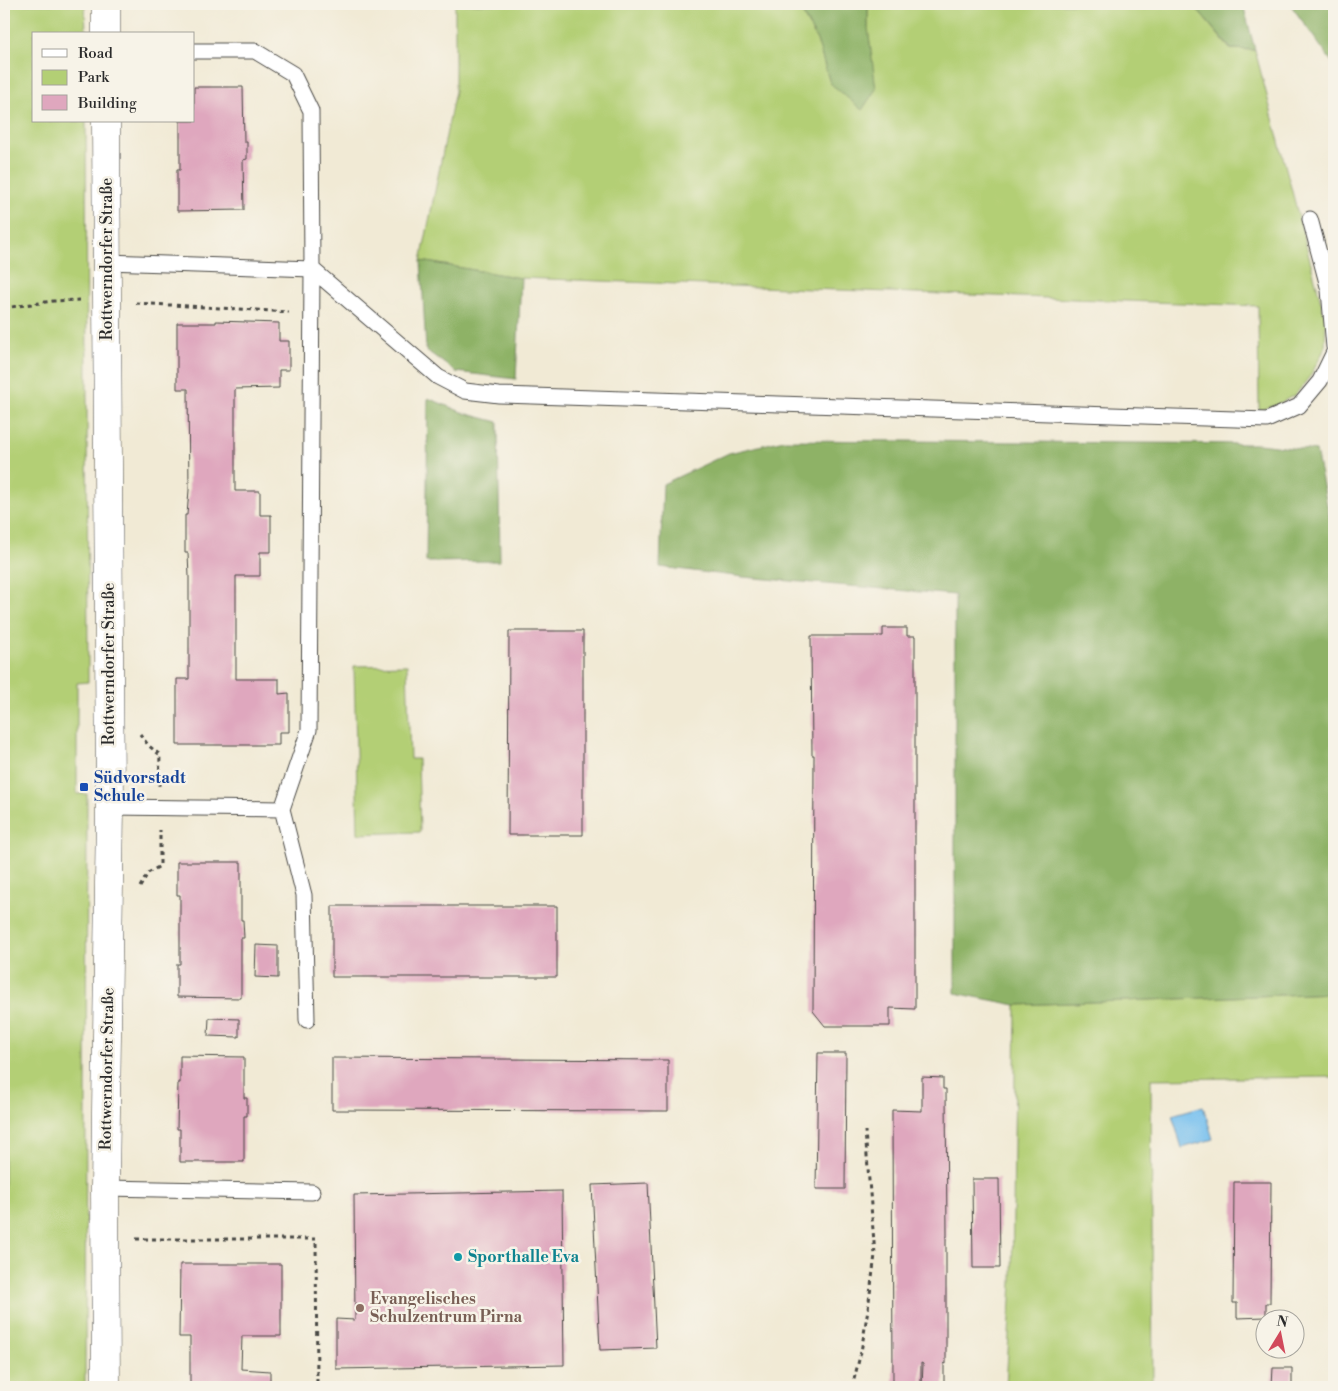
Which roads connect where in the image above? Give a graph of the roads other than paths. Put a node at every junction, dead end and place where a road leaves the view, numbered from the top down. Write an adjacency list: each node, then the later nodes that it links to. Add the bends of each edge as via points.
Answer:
1 (106, 4): 2 (main road)
2 (106, 32)
3 (195, 51): 7 (lane, via 255,51 294,74 311,111)
4 (106, 122): 6 (main road, Rottwerndorfer Straße)
5 (1310, 219): 8 (lane, via 1329,290)
6 (107, 262): 7 (lane); 10 (main road, Rottwerndorfer Straße)
7 (312, 269): 9 (lane, via 438,377 465,391 499,395 1267,420 1299,406 1320,381); 11 (lane, via 309,730)
8 (1334, 347)
9 (1334, 352)
10 (110, 807): 11 (lane); 13 (main road, Rottwerndorfer Straße)
11 (282, 809): 12 (lane, via 304,895)
12 (307, 1020)
13 (105, 1188): 14 (lane); 15 (main road, Rottwerndorfer Straße)
14 (312, 1192)
15 (106, 1387)

